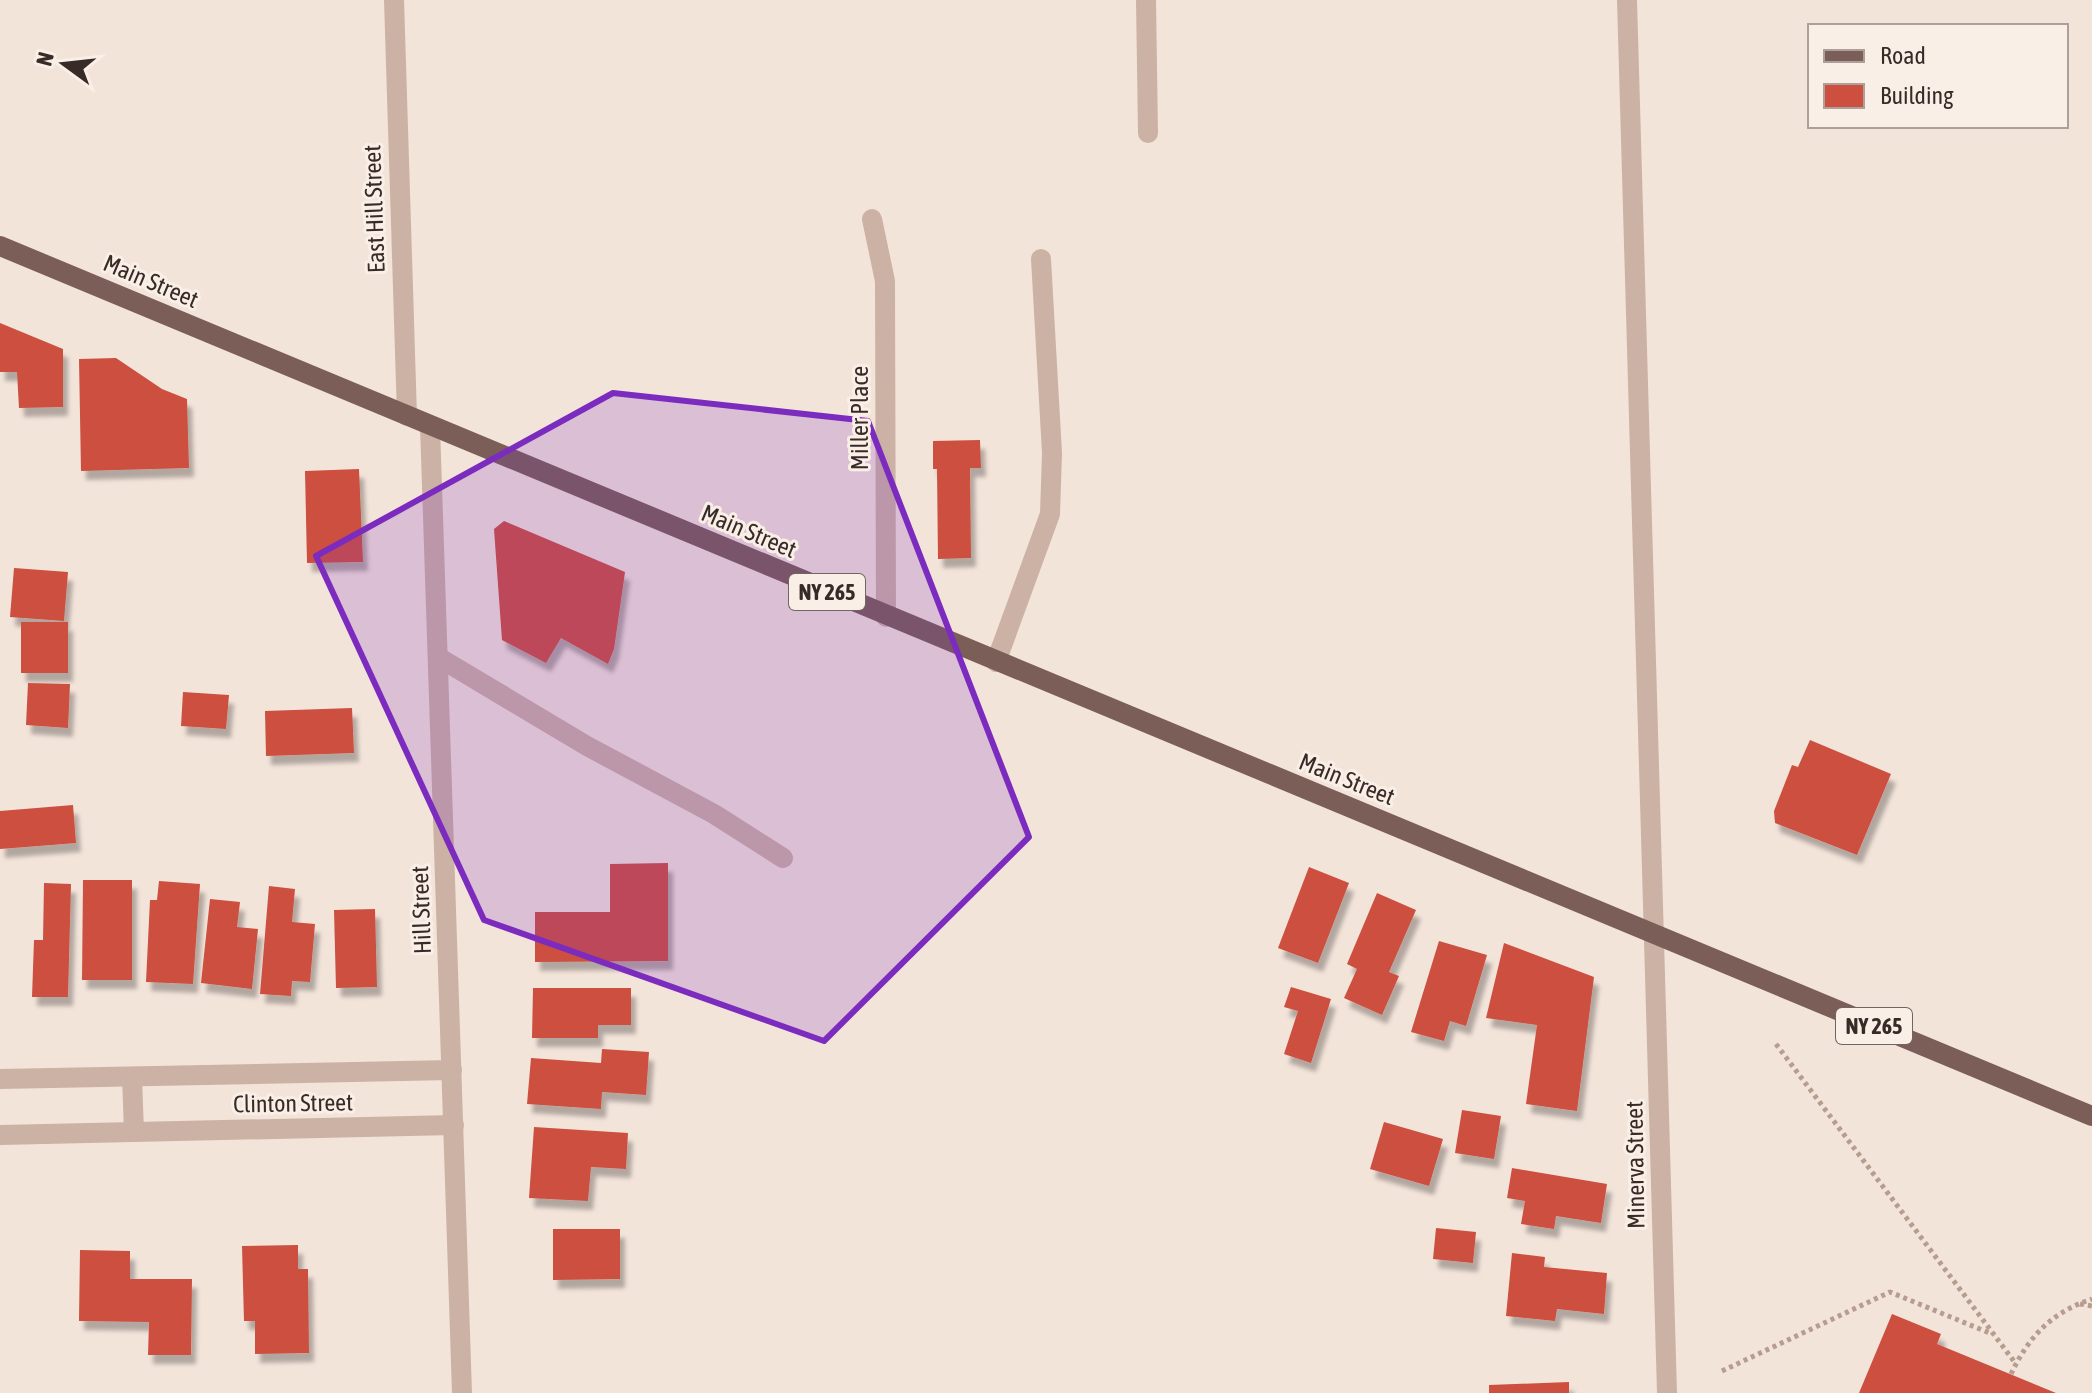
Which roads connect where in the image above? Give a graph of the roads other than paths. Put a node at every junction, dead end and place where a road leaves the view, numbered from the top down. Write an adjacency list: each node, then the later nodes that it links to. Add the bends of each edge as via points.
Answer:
1 (394, 0): 8 (street, East Hill Street)
2 (1146, 0): 4 (street)
3 (1627, 0): 14 (street, Minerva Street)
4 (1148, 133)
5 (872, 219): 10 (street, Miller Place, via 885,281)
6 (0, 246): 8 (main road, Main Street / NY 265)
7 (1041, 259): 12 (street, via 1052,453 1050,514)
8 (407, 416): 9 (main road, Main Street / NY 265)
9 (430, 426): 10 (main road, Main Street / NY 265); 11 (street, Hill Street)
10 (886, 617): 12 (main road, Main Street / NY 265)
11 (438, 657): 13 (street); 15 (street, Hill Street)
12 (996, 662): 14 (main road, Main Street / NY 265)
13 (783, 858)
14 (1656, 935): 18 (main road, NY 265); 23 (street, Minerva Street)
15 (452, 1070): 16 (street, Clinton Street); 19 (street, Hill Street)
16 (132, 1077): 17 (street, Clinton Street); 20 (street)
17 (0, 1079)
18 (2092, 1116)
19 (454, 1125): 20 (street, Clinton Street); 22 (street, Hill Street)
20 (134, 1132): 21 (street, Clinton Street)
21 (0, 1135)
22 (462, 1393)
23 (1667, 1393)

